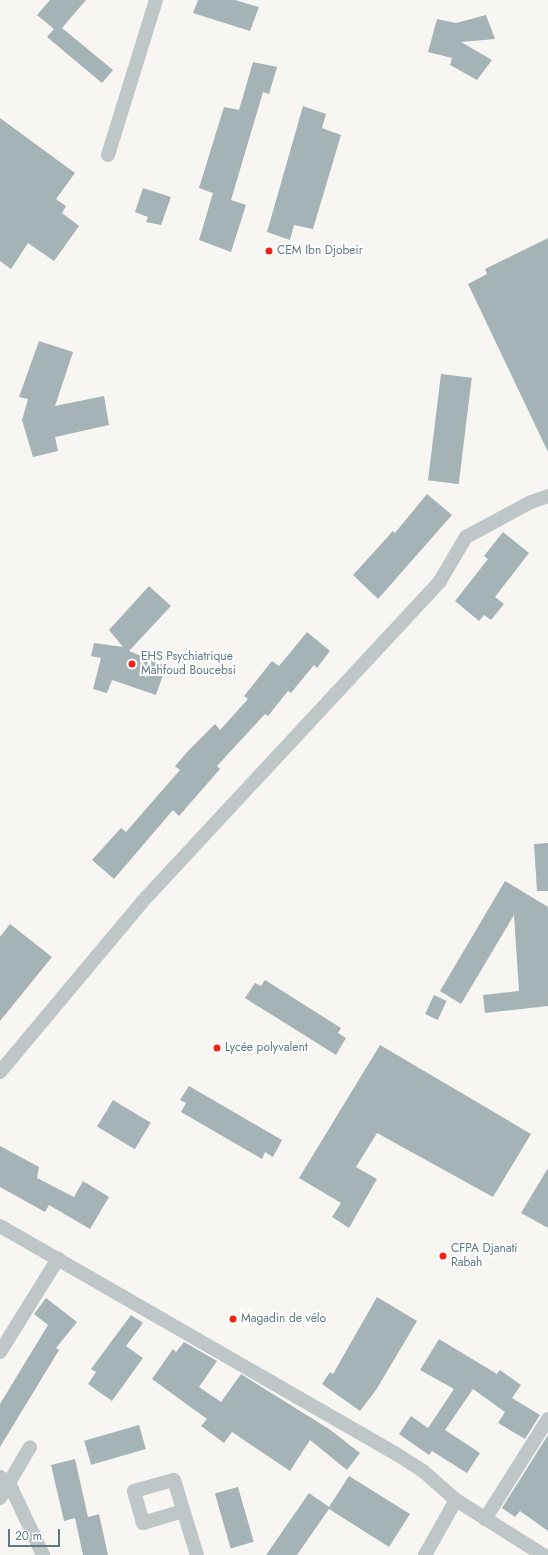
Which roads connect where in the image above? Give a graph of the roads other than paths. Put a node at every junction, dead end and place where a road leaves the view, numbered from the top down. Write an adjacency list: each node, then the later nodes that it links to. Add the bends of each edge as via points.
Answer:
1 (156, 0): 2 (street)
2 (108, 155)
3 (548, 496): 4 (street, via 524,505 466,537 440,581 142,902)
4 (0, 1072)
5 (0, 1226): 6 (street)
6 (58, 1259): 7 (street); 12 (street, via 389,1449 422,1471)
7 (0, 1352)
8 (548, 1419): 14 (street)
9 (30, 1447): 10 (street)
10 (4, 1480): 11 (street); 15 (street)
11 (0, 1498)
12 (456, 1500): 14 (street); 17 (street)
13 (183, 1511): 16 (street)
14 (485, 1519): 18 (street)
15 (43, 1555)
16 (197, 1555)
17 (425, 1555)
18 (543, 1555)

